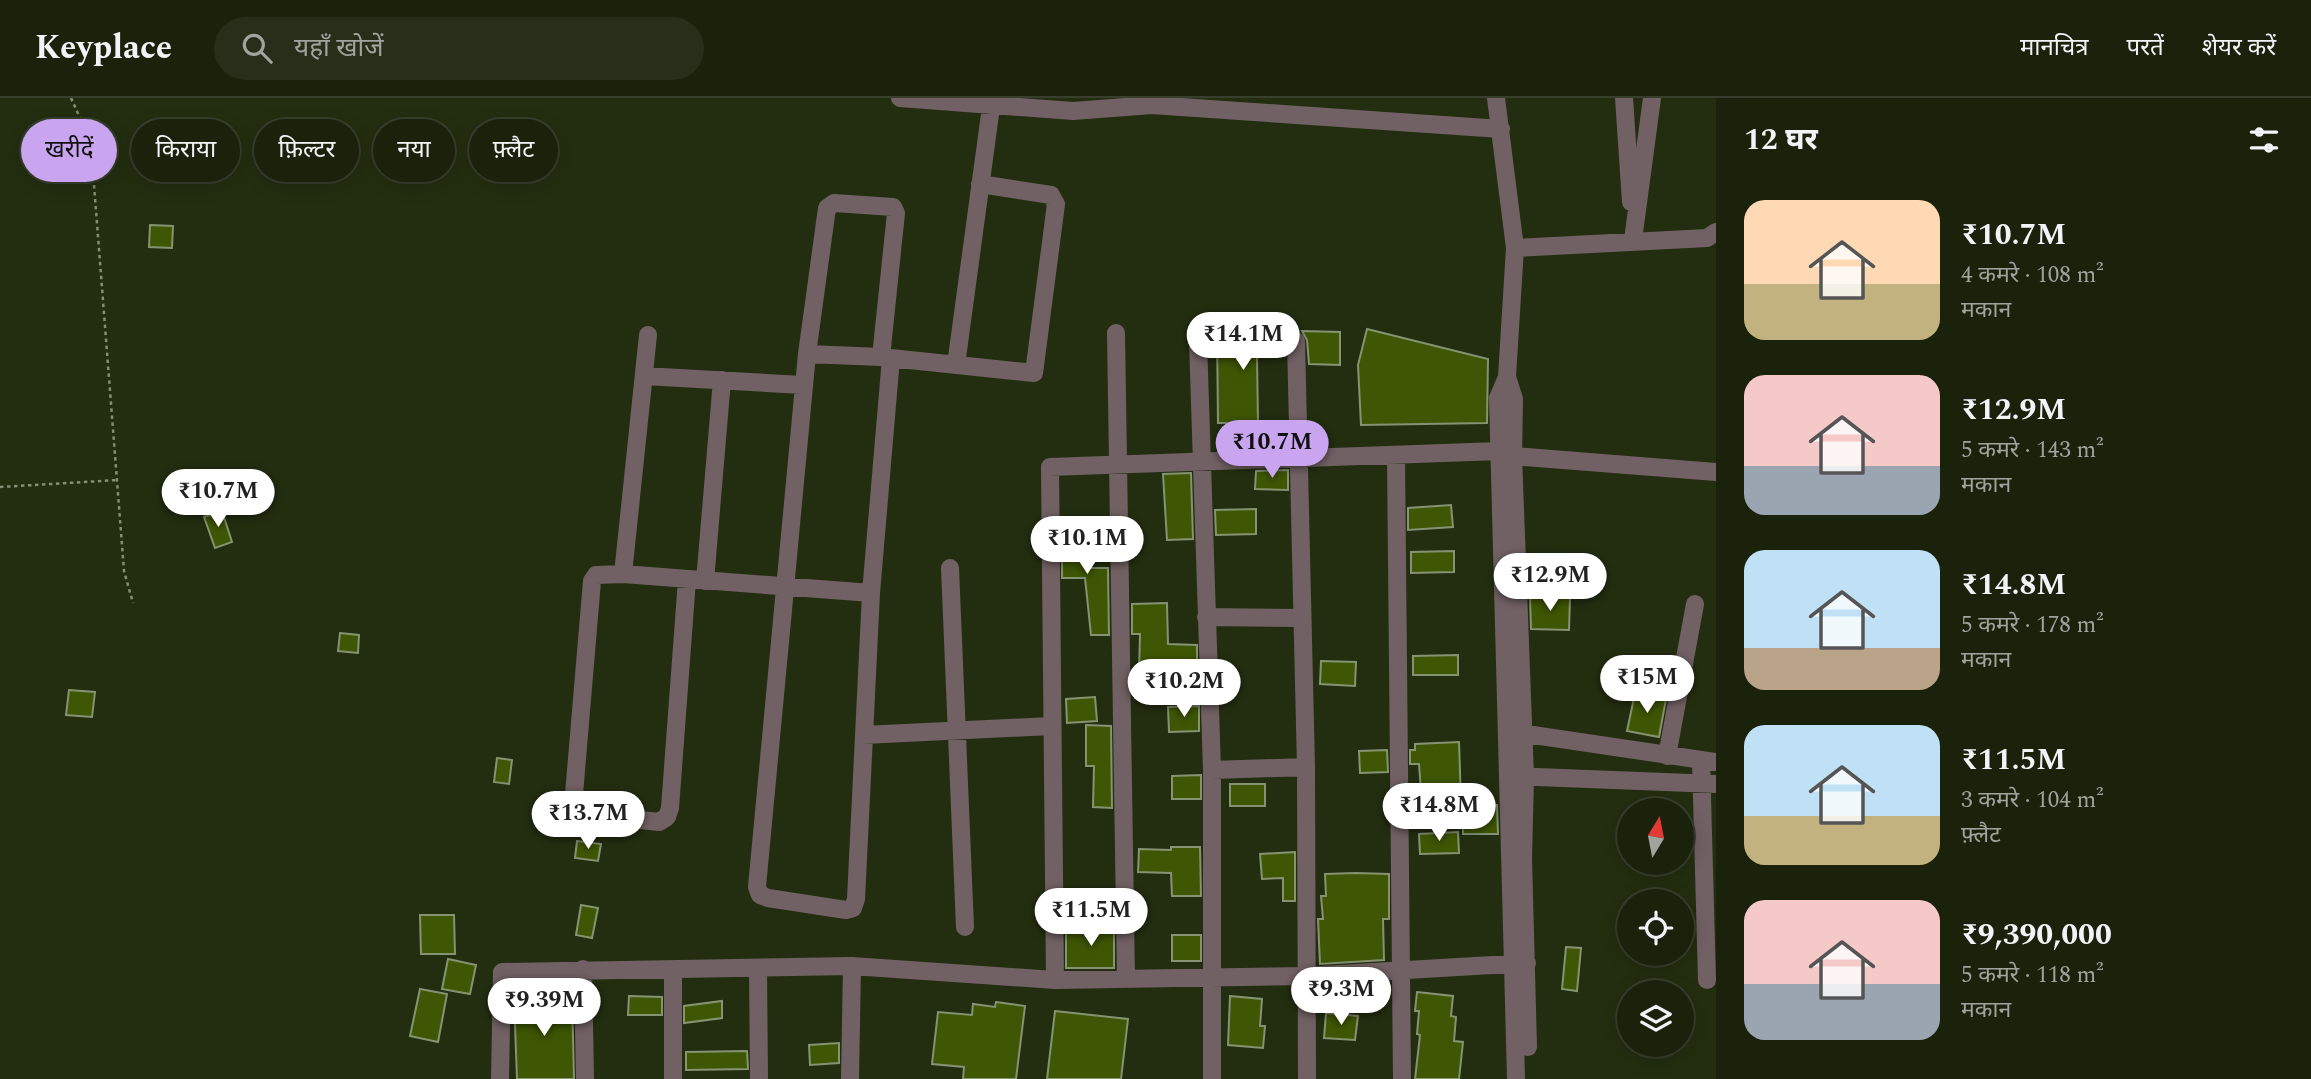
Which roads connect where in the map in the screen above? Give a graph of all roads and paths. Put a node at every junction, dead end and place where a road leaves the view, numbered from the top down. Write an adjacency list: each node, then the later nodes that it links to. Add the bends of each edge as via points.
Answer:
1 (71, 98): 28 (path, via 92,159)
2 (900, 98): 6 (street)
3 (1496, 98): 7 (street)
4 (1624, 98): 10 (street)
5 (1653, 98): 10 (street)
6 (992, 107): 7 (street, via 1073,111 1152,105); 8 (street)
7 (1501, 129): 11 (street)
8 (980, 184): 18 (street); 18 (street, via 1051,195 1055,217 1034,373)
9 (1716, 232): 10 (street, via 1707,239)
10 (1633, 240): 11 (street)
11 (1515, 248): 22 (street, via 1507,377 1498,398)
12 (1116, 333): 26 (street)
13 (648, 335): 19 (street)
14 (1198, 341): 25 (street)
15 (1296, 341): 24 (street)
16 (807, 354): 17 (street); 17 (street, via 827,208 834,203 883,205 893,207 896,213); 21 (street)
17 (886, 357): 18 (street); 35 (street)
18 (956, 365)
19 (644, 376): 20 (street); 31 (street)
20 (722, 380): 21 (street); 33 (street)
21 (802, 385): 34 (street)
22 (1506, 453): 23 (street); 27 (street); 42 (street)
23 (1396, 456): 24 (street); 56 (street)
24 (1299, 457): 25 (street); 39 (street)
25 (1203, 462): 26 (street); 38 (street)
26 (1120, 466): 40 (street, via 1050,467); 59 (street)
27 (1716, 472)
28 (118, 480): 29 (path); 36 (path, via 124,571)
29 (0, 487)
30 (950, 568): 41 (street)
31 (623, 574): 32 (street); 32 (street, via 596,575 592,581 573,806 586,815 659,822 667,817)
32 (687, 580): 33 (street)
33 (705, 581): 34 (street)
34 (783, 586): 35 (street); 43 (street, via 757,887 760,894 853,908)
35 (871, 593): 43 (street)
36 (132, 603)
37 (1695, 604): 44 (street)
38 (1206, 617): 39 (street); 47 (street)
39 (1301, 618): 46 (street)
40 (1050, 726): 41 (street); 61 (street)
41 (957, 731): 43 (street); 50 (street)
42 (1514, 732): 44 (street); 48 (street)
43 (864, 735)
44 (1667, 756): 45 (street)
45 (1709, 762): 49 (street)
46 (1306, 767): 47 (street); 57 (street)
47 (1212, 770): 58 (street)
48 (1516, 776): 49 (street); 51 (street)
49 (1708, 784): 60 (street)
50 (965, 927)
51 (1521, 963): 56 (street); 70 (street); 71 (street)
52 (852, 966): 54 (street); 61 (street); 66 (street)
53 (583, 969): 55 (street); 62 (street, via 502,972); 63 (street)
54 (758, 969): 55 (street); 65 (street)
55 (673, 970): 64 (street)
56 (1401, 973): 57 (street); 69 (street)
57 (1305, 976): 58 (street); 68 (street)
58 (1211, 978): 59 (street); 67 (street)
59 (1126, 979): 61 (street)
60 (1707, 979)
61 (1055, 980)
62 (500, 1079)
63 (585, 1079)
64 (673, 1079)
65 (759, 1079)
66 (850, 1079)
67 (1212, 1079)
68 (1307, 1079)
69 (1402, 1079)
70 (1516, 1079)
71 (1528, 1079)

